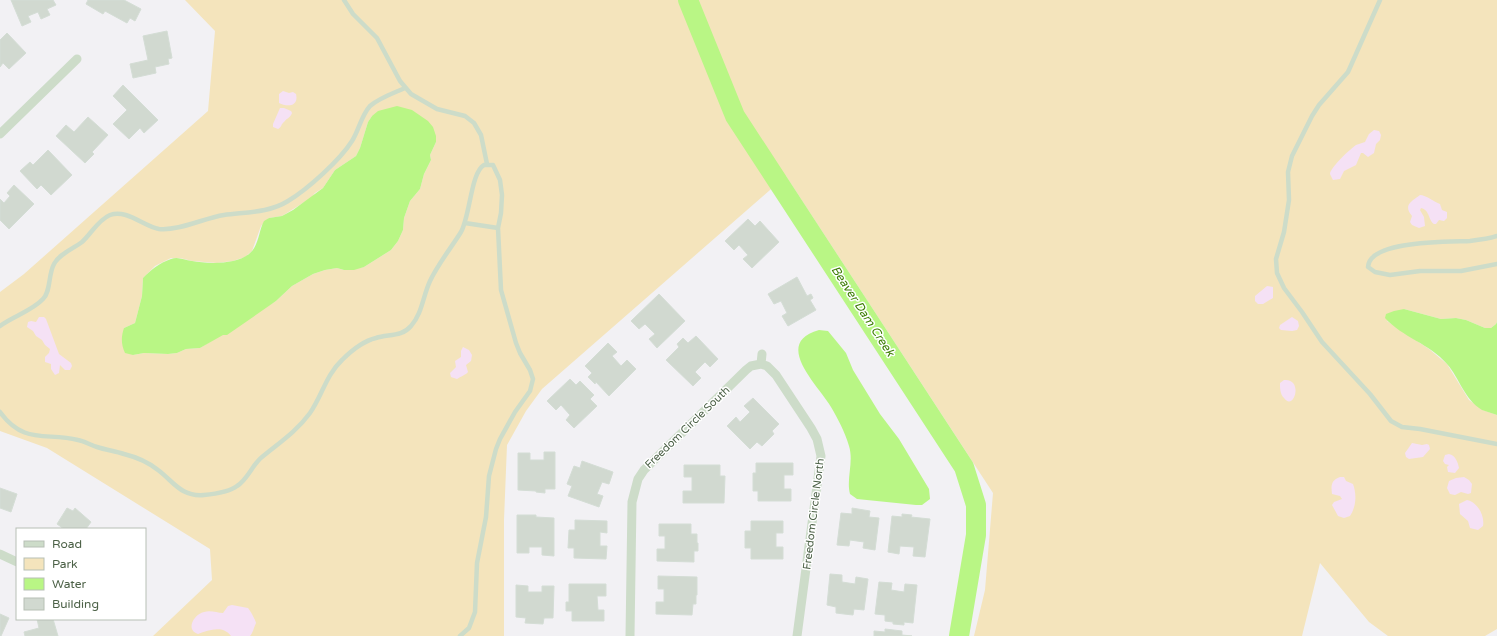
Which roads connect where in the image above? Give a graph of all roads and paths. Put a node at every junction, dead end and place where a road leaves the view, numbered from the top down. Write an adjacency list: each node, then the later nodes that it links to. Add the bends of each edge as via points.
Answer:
1 (344, 0): 4 (lane, via 353,14 377,38)
2 (1380, 0): 15 (lane, via 1348,72 1319,105 1292,156 1288,172 1289,200 1284,232 1276,259 1277,273 1284,288 1322,342 1391,421 1402,427)
3 (77, 59): 5 (street)
4 (405, 88): 6 (lane, via 427,105 470,119 481,135); 11 (lane, via 371,105 349,146 305,189 282,204 166,229 148,226 122,214 108,216 82,242 56,260 43,300)
5 (0, 134)
6 (487, 164): 7 (lane, via 481,166 477,174); 8 (lane, via 495,168 502,187)
7 (465, 224): 8 (lane); 14 (lane, via 430,281 417,317 410,327 402,333 369,340 345,356 332,370 305,419 287,438 261,458 242,482 232,489 204,495 188,494 157,469 139,459 77,440 30,435 8,421)
8 (498, 228): 18 (lane, via 501,290 516,343 533,379 530,391 515,412 496,449 489,476 486,517 477,563 475,612 469,628)
9 (1497, 236): 10 (lane, via 1482,240 1400,246 1372,256 1368,267 1375,272 1398,275 1420,271 1461,271)
10 (1497, 264)
11 (0, 326)
12 (762, 354): 13 (street)
13 (761, 364): 19 (street, Freedom Circle South, via 746,370 638,478 632,502); 20 (street, Freedom Circle North, via 776,375 811,428 821,456)
14 (0, 412)
15 (1497, 444)
16 (0, 554): 17 (street)
17 (16, 562)
18 (460, 636)
19 (630, 636)
20 (797, 636)

